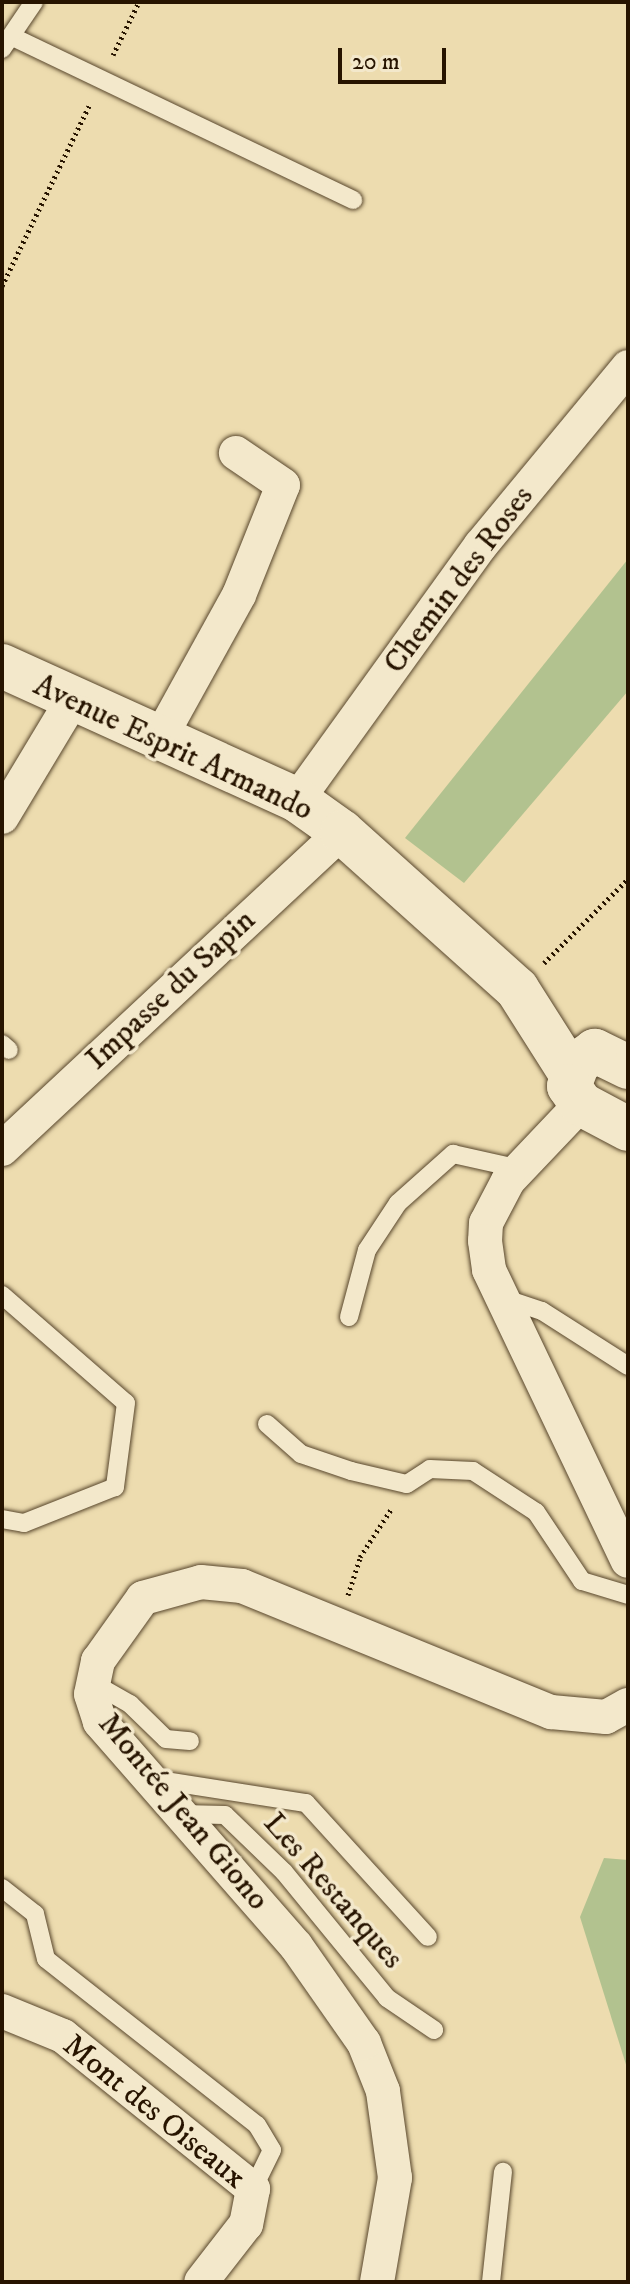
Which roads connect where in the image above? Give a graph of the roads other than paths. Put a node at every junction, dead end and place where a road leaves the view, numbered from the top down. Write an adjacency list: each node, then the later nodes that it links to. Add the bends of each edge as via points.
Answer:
1 (34, 2): 2 (lane)
2 (8, 44): 3 (lane, via 102,80)
3 (353, 200)
4 (628, 367): 9 (street, Chemin des Roses, via 481,545)
5 (236, 453): 8 (street, via 283,485 239,595)
6 (2, 666): 7 (street, Avenue Esprit Armando)
7 (73, 699): 8 (street, Avenue Esprit Armando); 10 (street)
8 (160, 738): 9 (street, Avenue Esprit Armando)
9 (297, 800): 11 (street, Avenue Esprit Armando)
10 (2, 817)
11 (342, 832): 13 (street, Avenue Esprit Armando, via 517,989); 15 (street, Impasse du Sapin)
12 (628, 1067): 13 (street, via 595,1051)
13 (576, 1089): 14 (street, Avenue Esprit Armando); 16 (street)
14 (628, 1129)
15 (2, 1149)
16 (520, 1169): 18 (street, via 486,1223 489,1270); 19 (lane, via 453,1154 398,1203 367,1250)
17 (2, 1295): 22 (lane, via 126,1403 115,1487 24,1523)
18 (503, 1298): 20 (lane, via 542,1311); 23 (street)
19 (349, 1317)
20 (628, 1366)
21 (267, 1424): 24 (lane, via 301,1454 407,1484 430,1469 473,1471 536,1512 582,1581)
22 (2, 1519)
23 (628, 1561)
24 (628, 1595)
25 (93, 1683): 26 (street, Montée Jean Giono, via 98,1661 143,1598 201,1582 242,1586 551,1712 606,1717); 27 (lane, via 130,1704 166,1739); 28 (street, Montée Jean Giono, via 100,1722)
26 (628, 1705)
27 (190, 1741)
28 (149, 1778): 29 (street, Montée Jean Giono); 31 (lane, Les Restanques, via 306,1803)
29 (181, 1814): 33 (lane, Les Restanques, via 225,1815 284,1872 387,1998); 37 (street, Montée Jean Giono, via 296,1946 364,2043 383,2091 395,2178)
30 (2, 1888): 35 (lane, via 35,1914 46,1959 257,2125 272,2150)
31 (428, 1937)
32 (2, 2011): 35 (street, Mont des Oiseaux, via 34,2018 63,2036)
33 (434, 2030)
34 (503, 2172): 38 (lane)
35 (253, 2189): 36 (street, Mont des Oiseaux, via 246,2224)
36 (201, 2282)
37 (377, 2282)
38 (491, 2282)

